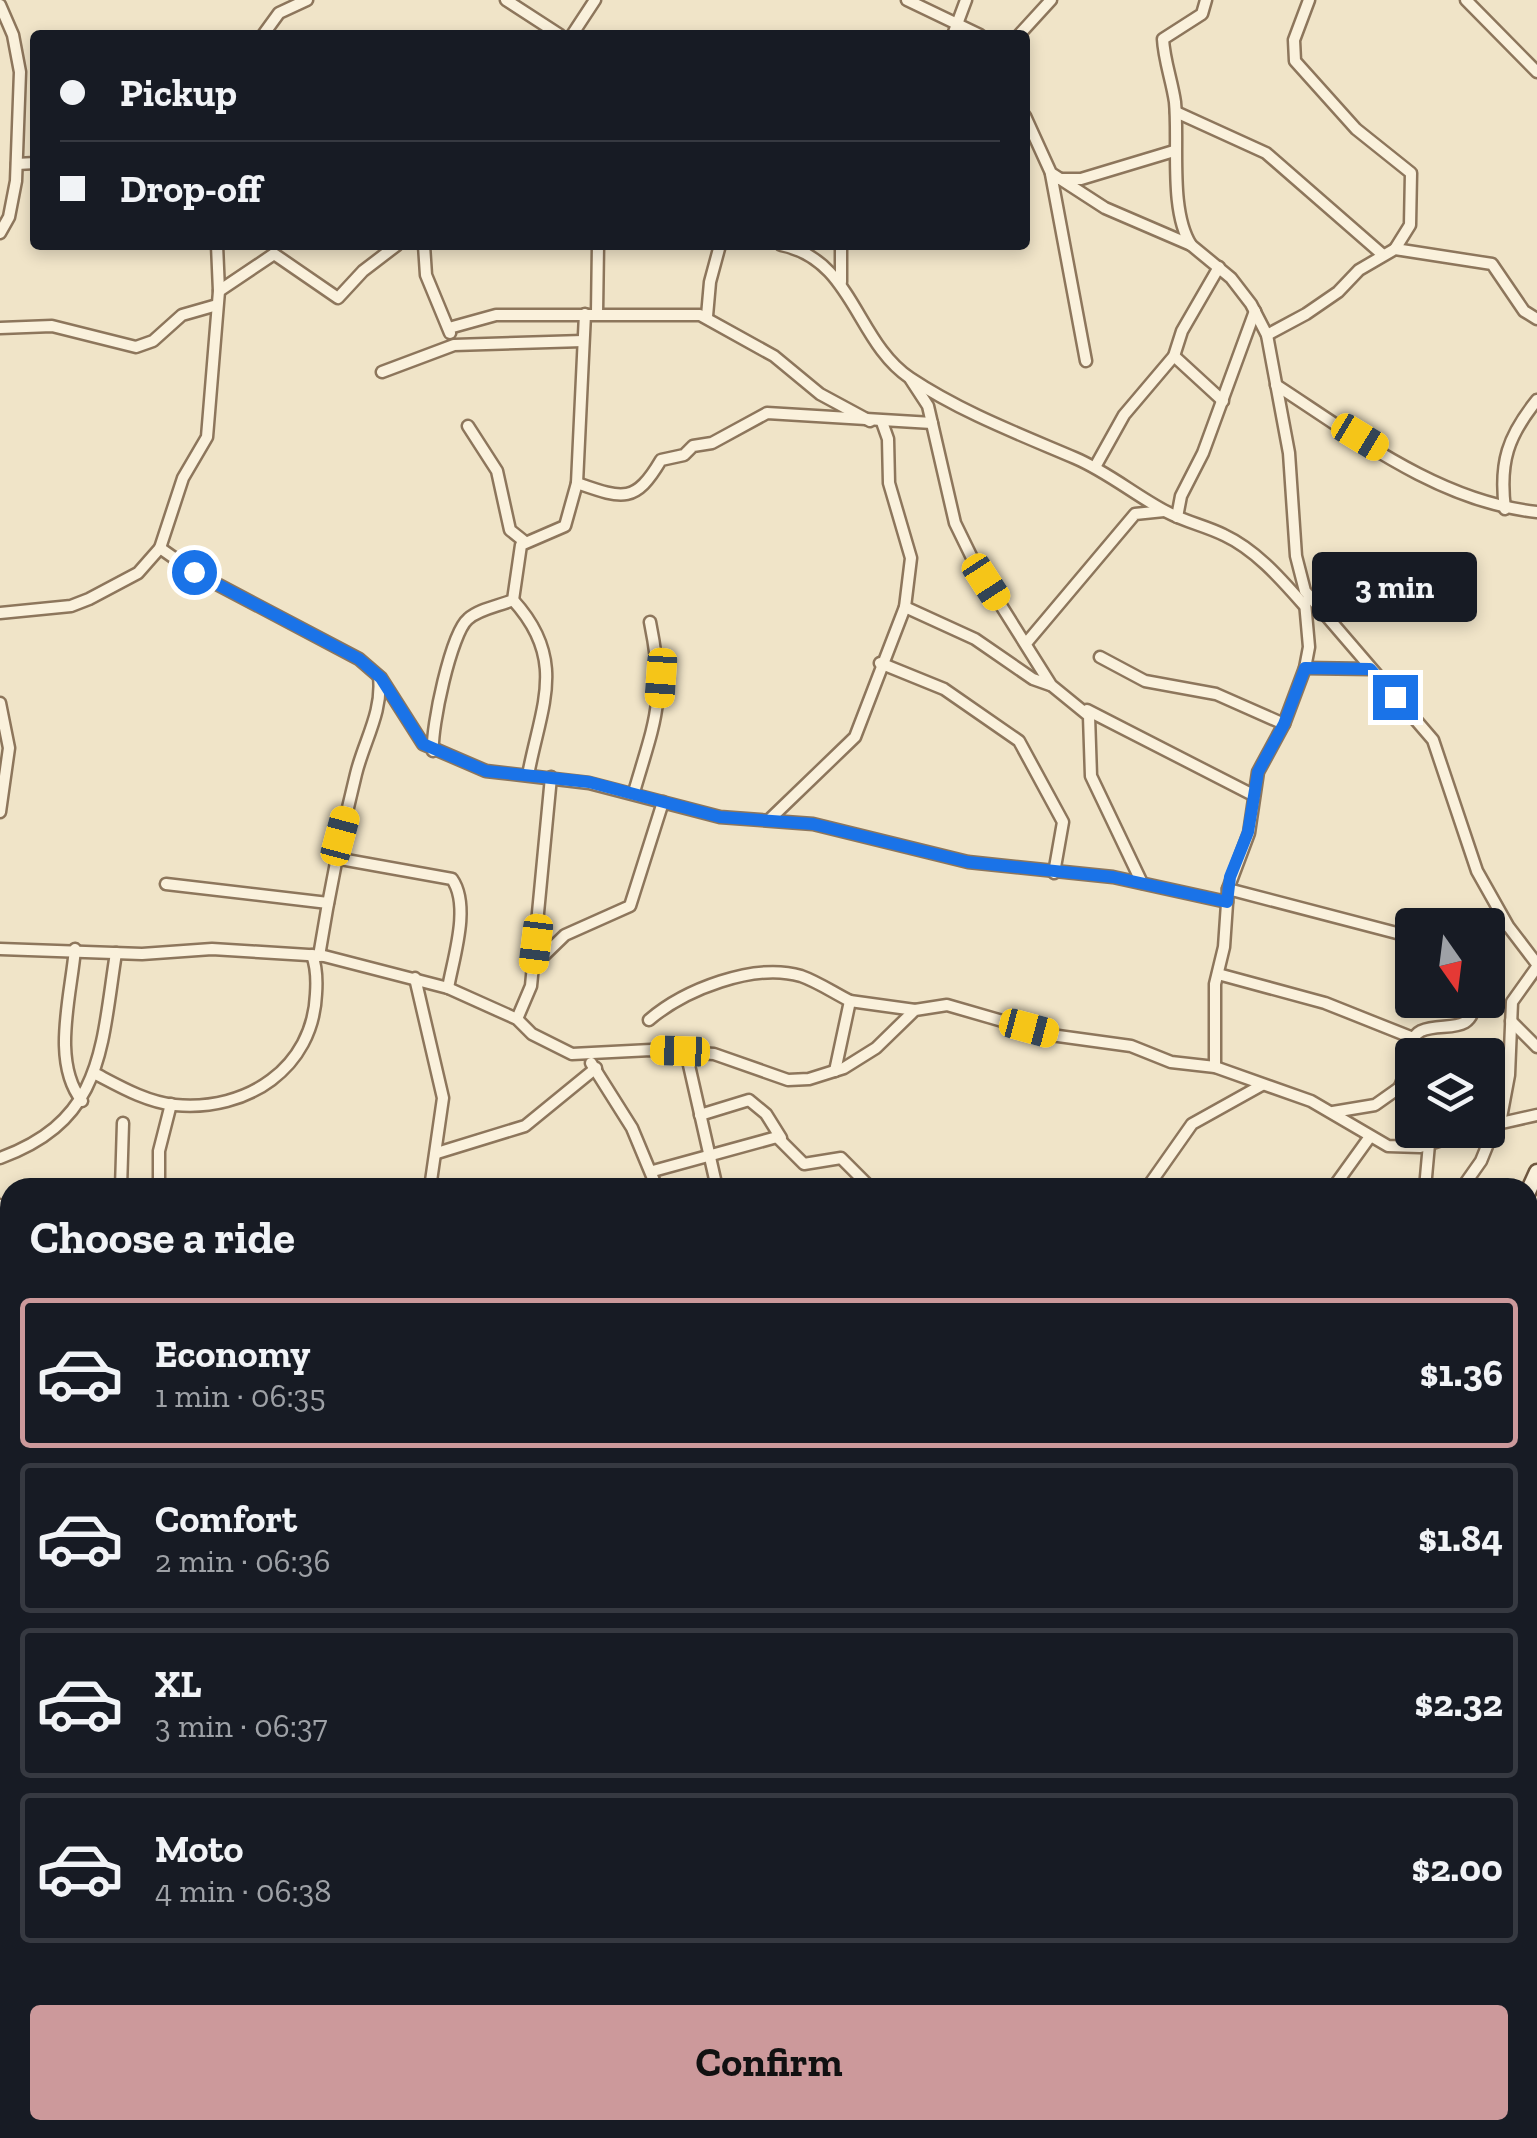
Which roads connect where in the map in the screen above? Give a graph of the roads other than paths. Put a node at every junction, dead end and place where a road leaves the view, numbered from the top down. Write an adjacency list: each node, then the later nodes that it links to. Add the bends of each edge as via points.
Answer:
1 (284, 0): 12 (street)
2 (307, 0): 12 (street)
3 (506, 0): 15 (street)
4 (596, 0): 16 (street)
5 (907, 0): 13 (street)
6 (966, 0): 13 (street)
7 (1051, 0): 19 (street)
8 (1206, 0): 21 (street, via 1202,14 1163,39)
9 (1309, 0): 29 (street, via 1294,40 1295,62 1356,129 1411,172 1410,225)
10 (1466, 0): 20 (street)
11 (0, 5): 25 (street, via 18,55)
12 (278, 13): 14 (street)
13 (958, 22): 17 (street); 18 (street)
14 (266, 30)
15 (552, 30)
16 (575, 30)
17 (956, 30)
18 (972, 30)
19 (1024, 30)
20 (1537, 72)
21 (1176, 112): 23 (street); 37 (street, via 1266,153)
22 (1030, 126): 26 (street)
23 (1174, 151): 26 (street, via 1080,179); 28 (street, via 1183,230)
24 (30, 163): 25 (street)
25 (18, 164): 27 (street)
26 (1055, 176): 28 (street, via 1106,208); 52 (street)
27 (0, 233)
28 (1191, 245): 38 (street)
29 (1394, 249): 37 (street); 45 (street, via 1492,264)
30 (217, 250): 40 (street)
31 (390, 250): 40 (street, via 338,298 274,254)
32 (424, 250): 47 (street, via 426,275)
33 (597, 250): 43 (street)
34 (719, 250): 44 (street)
35 (793, 250): 39 (street)
36 (842, 250): 39 (street)
37 (1383, 256): 48 (street)
38 (1220, 267): 42 (street); 51 (street)
39 (841, 283): 54 (street, via 874,345)
40 (219, 291): 41 (street)
41 (217, 304): 46 (street, via 182,315 136,347 52,326); 68 (street, via 207,437 178,489)
42 (1256, 311): 48 (street); 57 (street)
43 (591, 314): 44 (street); 47 (street, via 496,315); 49 (street)
44 (707, 316): 58 (street, via 774,356 820,394)
45 (1537, 319)
46 (0, 328)
47 (449, 328): 50 (street)
48 (1267, 335): 55 (street)
49 (583, 341): 50 (street); 62 (street)
50 (454, 345): 53 (street)
51 (1174, 356): 57 (street); 61 (street, via 1124,415)
52 (1086, 361)
53 (382, 372)
54 (910, 378): 59 (street); 61 (street, via 1032,443)
55 (1276, 385): 63 (street, via 1421,474); 69 (street)
56 (1537, 400): 63 (street, via 1504,452)
57 (1223, 402): 66 (street)
58 (876, 422): 59 (street); 62 (street, via 766,413 712,443 661,460 648,484 630,494); 72 (street, via 888,439 890,482 911,558)
59 (932, 422): 75 (street, via 960,534)
60 (468, 426): 67 (street, via 497,470 510,530)
61 (1095, 467): 64 (street)
62 (578, 483): 67 (street, via 560,531)
63 (1505, 509): 65 (street)
64 (1165, 511): 66 (street); 75 (street, via 1135,514)
65 (1537, 512)
66 (1177, 517): 71 (street, via 1244,546)
67 (525, 542): 70 (street, via 516,560)
68 (160, 548): 73 (street, via 138,573 89,599); 80 (street)
69 (1306, 591): 71 (street); 79 (street)
70 (513, 600): 85 (street, via 462,627 440,694); 86 (street, via 533,624 549,682)
71 (1304, 605): 78 (street)
72 (905, 607): 77 (street); 81 (street, via 990,646)
73 (0, 612)
74 (650, 622): 88 (street, via 661,678 659,707)
75 (1028, 641): 81 (street)
76 (1100, 657): 84 (street, via 1145,681 1216,694)
77 (880, 664): 92 (street, via 855,738); 94 (street, via 944,688 1019,742 1064,822)
78 (1305, 668): 79 (street); 84 (street)
79 (1370, 669): 105 (street, via 1433,740 1478,871)
80 (379, 676): 85 (street, via 409,729); 93 (street, via 380,702)
81 (1051, 685): 83 (street)
82 (0, 703): 91 (street, via 9,748)
83 (1082, 708): 89 (street); 95 (street, via 1090,722 1091,776)
84 (1284, 724): 89 (street)
85 (433, 751): 86 (street, via 486,771)
86 (528, 775): 87 (street)
87 (551, 777): 88 (street); 106 (street)
88 (634, 792): 90 (street)
89 (1253, 794): 97 (street)
90 (664, 802): 92 (street, via 720,817); 106 (street, via 630,906 565,934)
91 (0, 812)
92 (770, 820): 94 (street)
93 (335, 858): 99 (street); 109 (street, via 452,879 458,910)
94 (1054, 873): 95 (street)
95 (1142, 883): 98 (street)
96 (166, 884): 99 (street)
97 (1228, 888): 98 (street); 100 (street)
98 (1227, 902): 107 (street)
99 (328, 903): 104 (street)
100 (1395, 932)
101 (0, 948): 102 (street)
102 (75, 949): 103 (street); 127 (street, via 66,1062)
103 (116, 953): 104 (street, via 212,949); 123 (street)
104 (316, 956): 108 (street); 128 (street, via 315,1010 288,1070 256,1090)
105 (1537, 965): 115 (street, via 1517,990)
106 (533, 966): 113 (street)
107 (1218, 974): 116 (street, via 1325,1003); 120 (street)
108 (415, 978): 109 (street); 139 (street, via 444,1098)
109 (448, 988): 113 (street)
110 (850, 1000): 111 (street); 114 (street, via 797,975 744,977 669,1004); 122 (street)
111 (915, 1010): 120 (street, via 958,1006 1051,1034); 122 (street, via 876,1048)
112 (1468, 1018): 116 (street)
113 (518, 1020): 119 (street, via 552,1046)
114 (648, 1020)
115 (1511, 1020): 117 (street); 125 (street)
116 (1414, 1038)
117 (1537, 1047)
118 (686, 1052): 119 (street); 122 (street, via 741,1061 788,1080); 130 (street)
119 (583, 1056): 121 (street)
120 (1215, 1067): 124 (street)
121 (596, 1068): 139 (street, via 525,1126); 142 (street)
122 (835, 1072)
123 (94, 1074): 127 (street); 128 (street)
124 (1263, 1085): 129 (street); 149 (street, via 1192,1124)
125 (1505, 1088)
126 (1395, 1091): 129 (street, via 1375,1104)
127 (82, 1101): 141 (street, via 32,1145)
128 (171, 1104): 144 (street)
129 (1333, 1112): 135 (street)
130 (700, 1114): 134 (street, via 749,1100); 140 (street)
131 (1537, 1115): 132 (street)
132 (1505, 1122)
133 (123, 1123): 143 (street)
134 (780, 1138): 140 (street); 148 (street, via 804,1164 842,1158)
135 (1370, 1138): 136 (street); 150 (street)
136 (1395, 1147)
137 (1429, 1148): 151 (street)
138 (1486, 1148): 152 (street)
139 (437, 1153): 145 (street)
140 (709, 1157): 142 (street); 147 (street)
141 (0, 1158)
142 (653, 1172): 146 (street)
143 (121, 1178)
144 (159, 1178)
145 (432, 1178)
146 (655, 1178)
147 (715, 1178)
148 (861, 1178)
149 (1154, 1178)
150 (1340, 1178)
151 (1426, 1178)
152 (1469, 1178)

